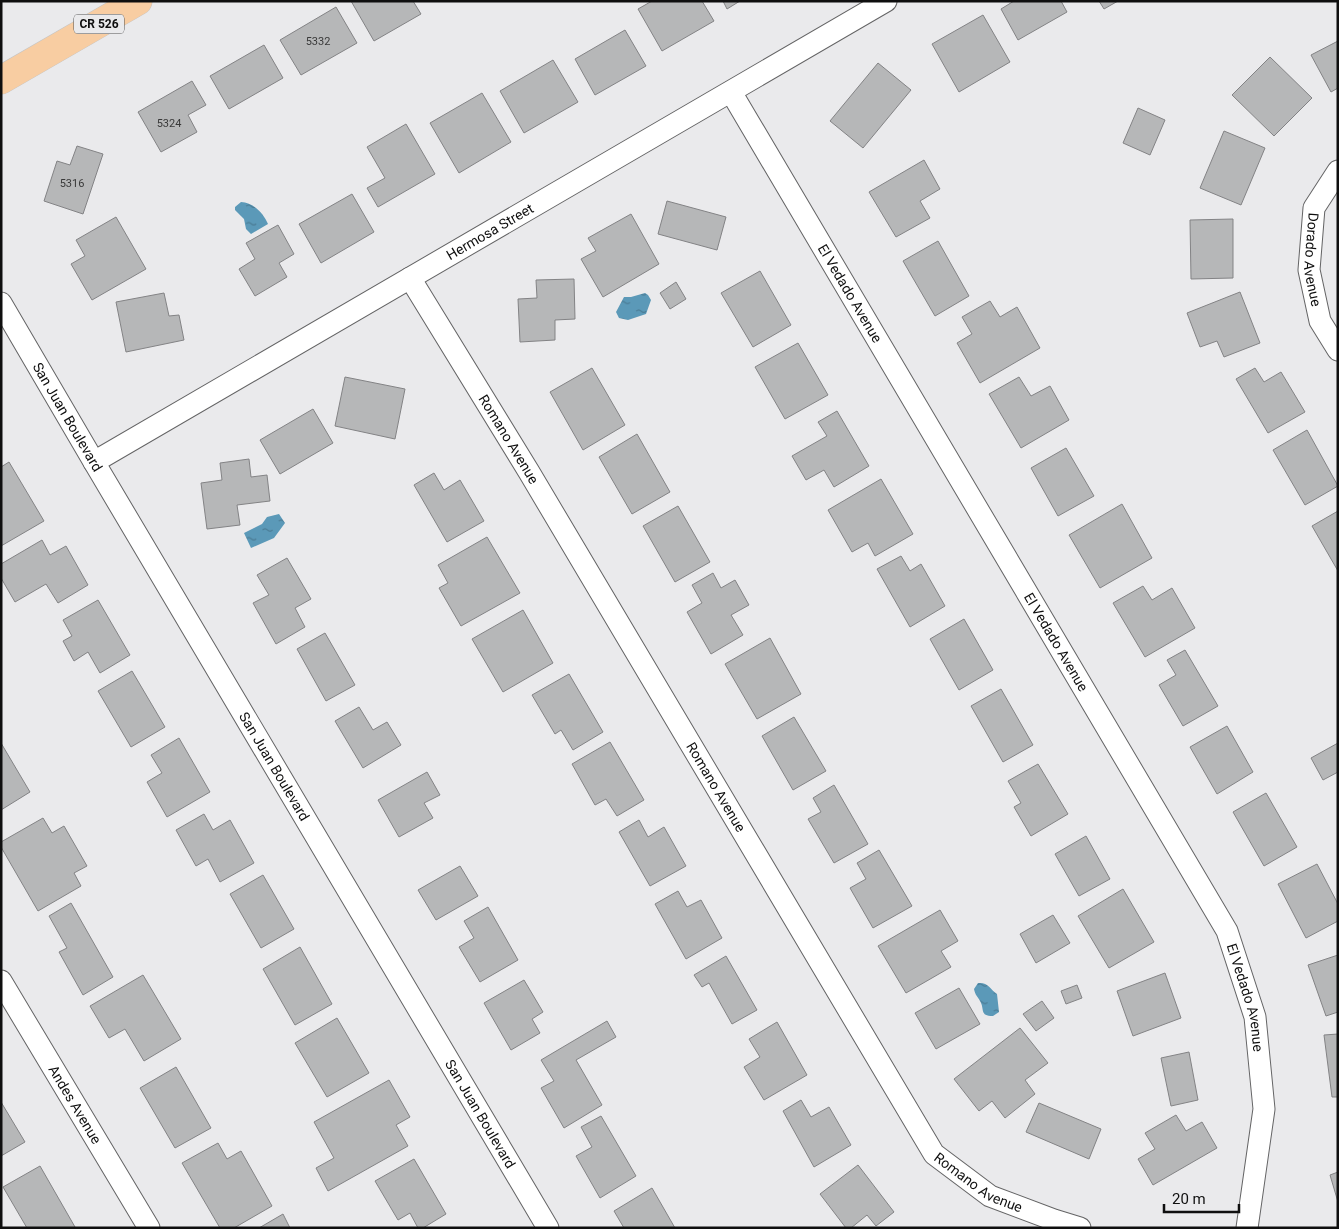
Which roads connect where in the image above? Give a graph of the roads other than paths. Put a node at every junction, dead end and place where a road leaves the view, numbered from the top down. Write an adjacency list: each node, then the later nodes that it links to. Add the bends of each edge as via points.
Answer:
1 (138, 1): 3 (main road, CR 526)
2 (886, 1): 4 (street, Hermosa Street)
3 (1, 80)
4 (731, 92): 6 (street, Hermosa Street); 14 (street, El Vedado Avenue, via 1227,931 1255,1017 1264,1109)
5 (1338, 171): 8 (street, Dorado Avenue, via 1314,208 1309,270 1320,321)
6 (410, 278): 9 (street, Hermosa Street); 13 (street, Romano Avenue, via 529,472 934,1154 990,1196)
7 (1, 303): 9 (street, San Juan Boulevard)
8 (1338, 350)
9 (94, 462): 12 (street, San Juan Boulevard)
10 (1, 981): 11 (street, Andes Avenue)
11 (149, 1228)
12 (548, 1228)
13 (1080, 1228)
14 (1247, 1228)

